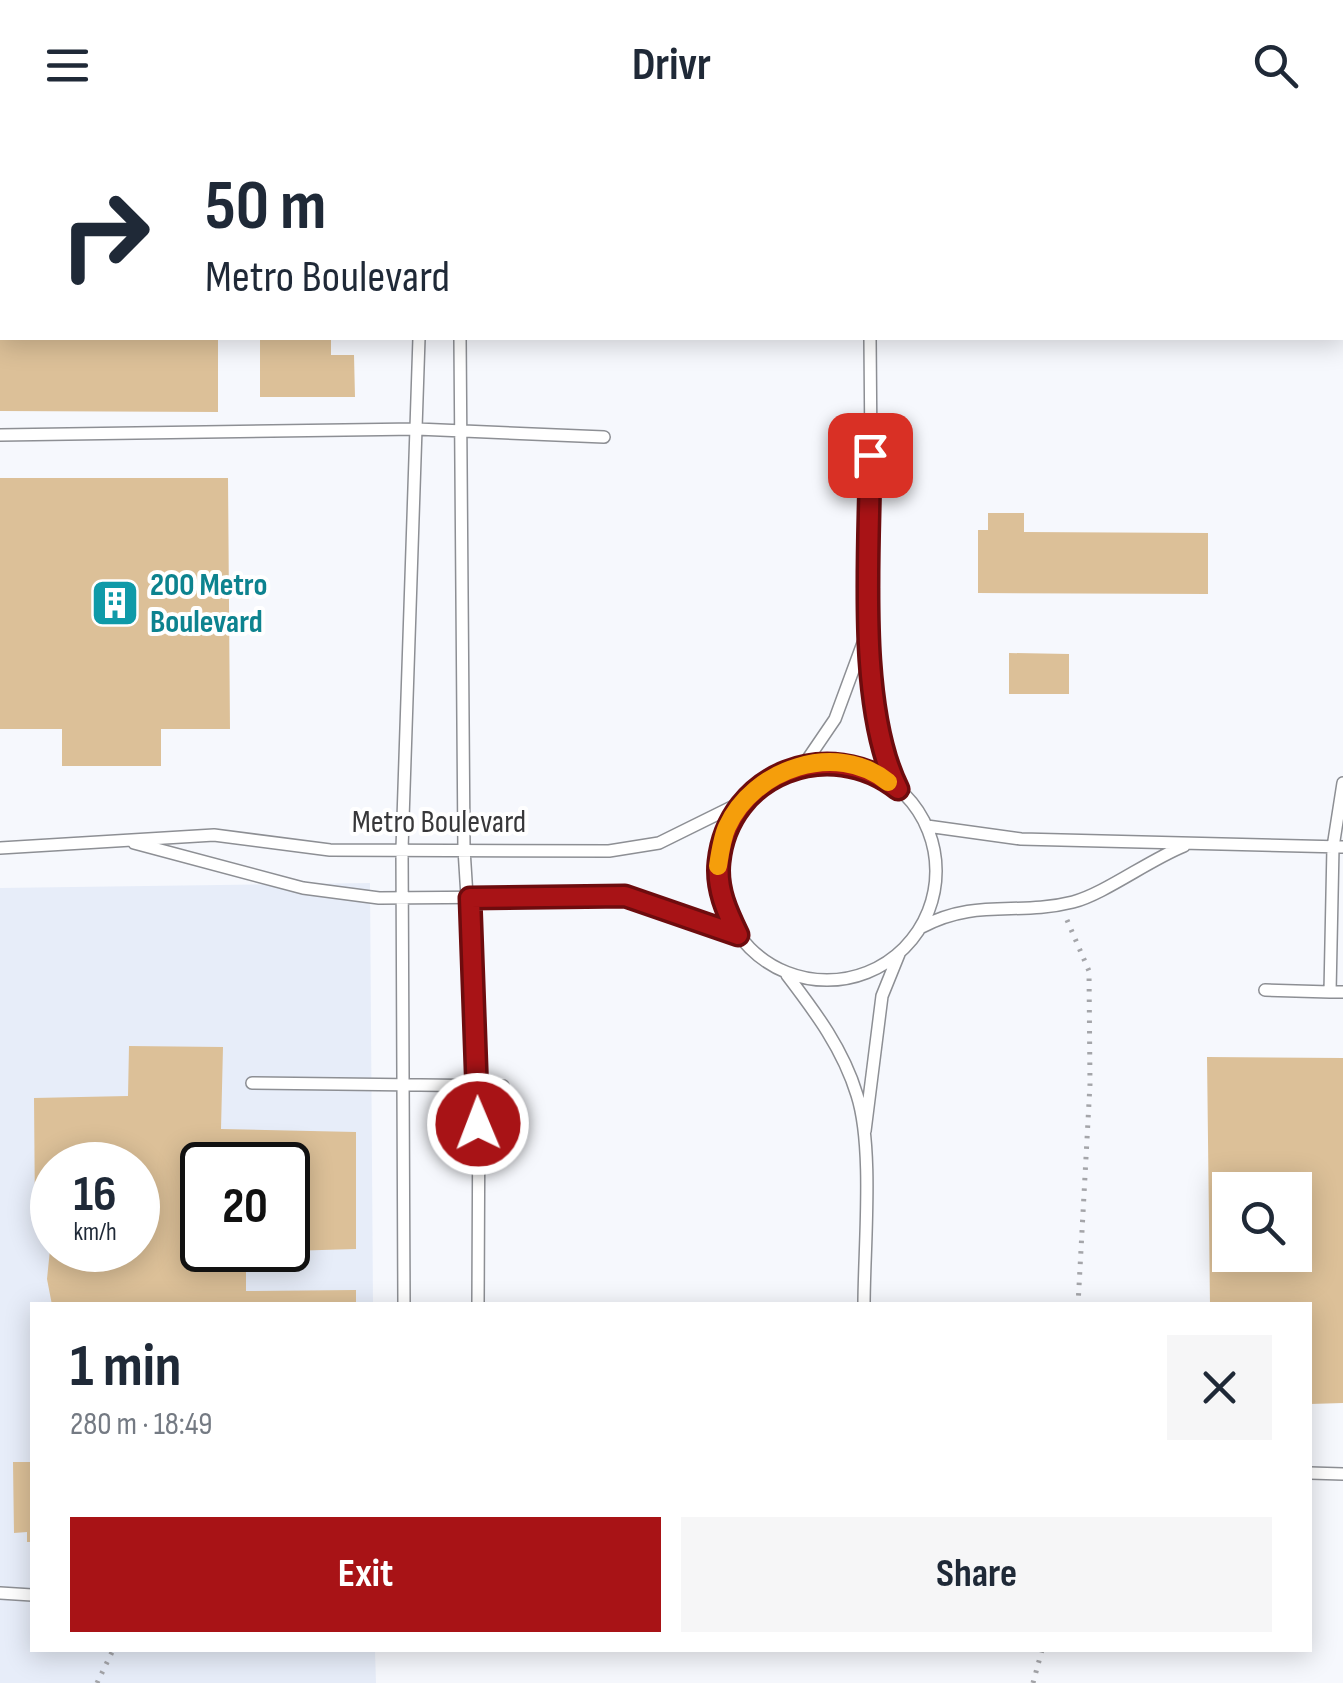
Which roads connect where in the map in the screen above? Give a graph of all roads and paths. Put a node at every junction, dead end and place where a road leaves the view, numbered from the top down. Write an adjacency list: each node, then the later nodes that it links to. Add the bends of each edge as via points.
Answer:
1 (419, 340): 4 (lane)
2 (460, 340): 5 (lane)
3 (870, 340): 8 (lane)
4 (417, 428): 5 (lane); 6 (lane); 18 (lane)
5 (461, 431): 7 (lane); 19 (lane)
6 (0, 436)
7 (604, 437)
8 (871, 612): 9 (lane, via 835,719); 11 (lane, via 873,686 886,766)
9 (803, 766): 11 (lane, via 848,764); 12 (lane, via 777,774)
10 (1343, 784): 16 (lane)
11 (898, 789): 13 (lane)
12 (744, 801): 19 (lane, Metro Boulevard, via 658,843 609,850); 24 (lane, via 726,828 718,864 722,901)
13 (927, 826): 15 (lane, via 1021,839); 23 (lane, via 936,877)
14 (124, 841): 17 (lane, Metro Boulevard); 18 (lane, Metro Boulevard, via 214,836 330,850); 20 (lane, Metro Boulevard, via 303,888)
15 (1188, 845): 16 (lane); 22 (lane)
16 (1338, 847): 28 (lane)
17 (0, 848)
18 (402, 849): 19 (lane, Metro Boulevard); 20 (lane)
19 (464, 849): 21 (lane)
20 (404, 897): 21 (lane, Metro Boulevard); 30 (lane)
21 (470, 898): 24 (lane, Metro Boulevard, via 625,896); 32 (lane)
22 (1060, 903): 23 (lane, via 950,912); 37 (path, via 1089,971)
23 (922, 927): 25 (lane)
24 (738, 935): 26 (lane, via 765,962)
25 (900, 954): 26 (lane, via 836,981); 33 (lane, via 882,996)
26 (784, 970): 33 (lane, via 832,1034 858,1098)
27 (1265, 990): 28 (lane)
28 (1336, 992)
29 (252, 1083): 30 (lane)
30 (405, 1085): 32 (lane); 34 (lane)
31 (503, 1086): 32 (lane)
32 (478, 1087): 35 (lane)
33 (864, 1140): 36 (lane)
34 (404, 1302)
35 (478, 1302)
36 (864, 1302)
37 (1078, 1302)
38 (1312, 1473): 39 (lane)
39 (1343, 1474)
40 (0, 1593): 41 (lane)
41 (30, 1595)
42 (112, 1652): 44 (path)
43 (1041, 1652): 45 (path)
44 (97, 1683)
45 (1033, 1683)

